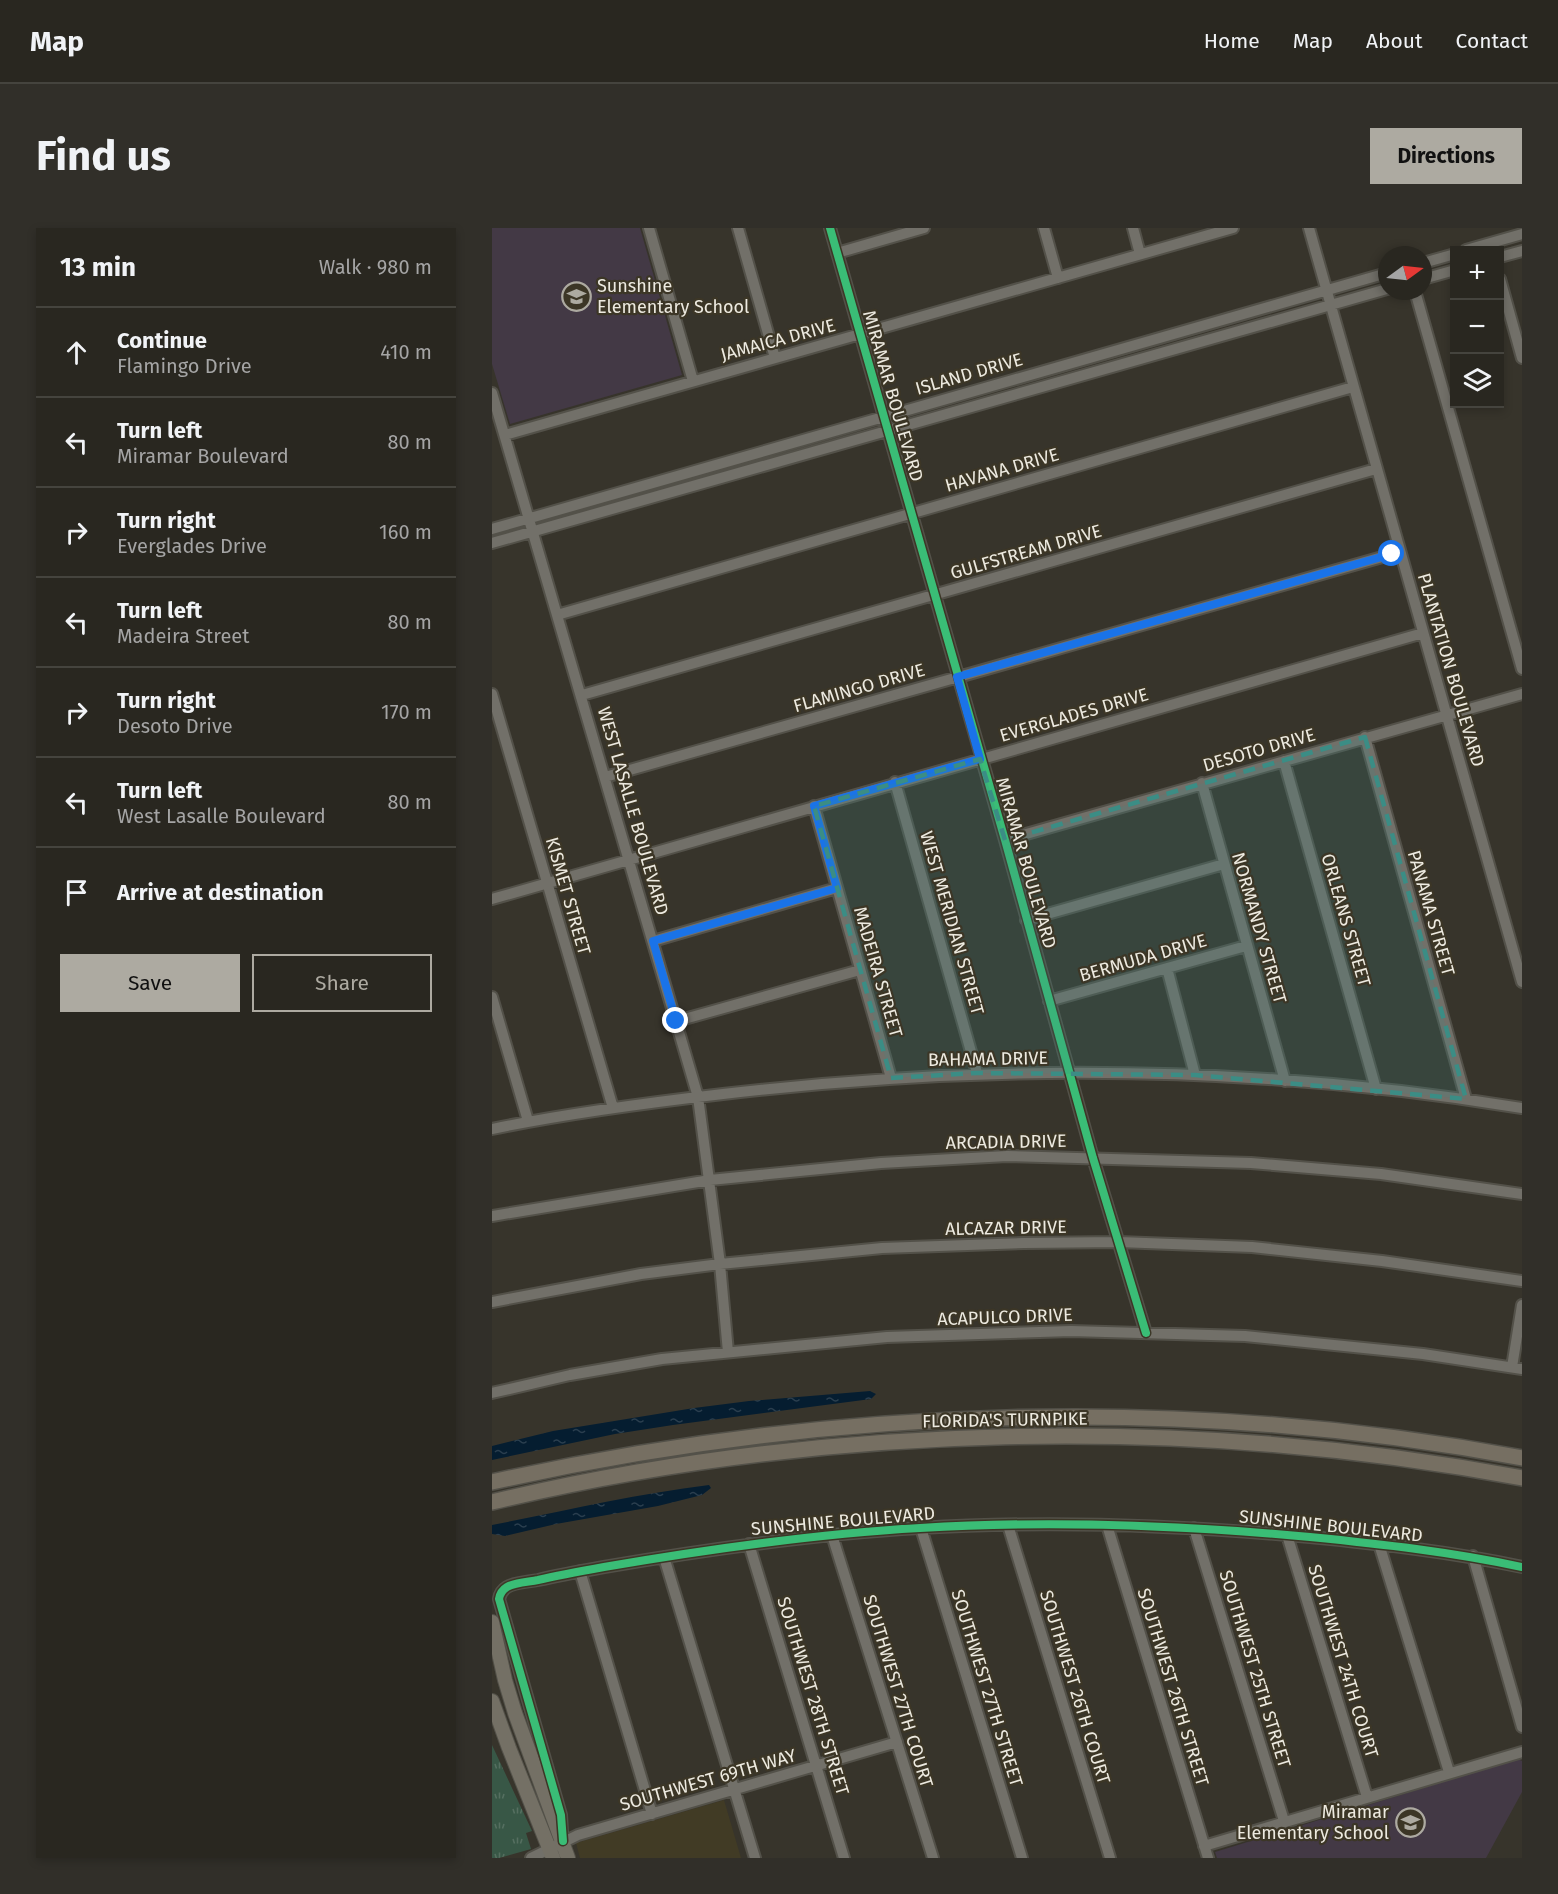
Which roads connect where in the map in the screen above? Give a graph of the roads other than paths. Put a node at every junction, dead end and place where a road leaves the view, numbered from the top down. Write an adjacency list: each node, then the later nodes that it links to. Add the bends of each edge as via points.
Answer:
1 (649, 228): 30 (street)
2 (738, 228): 28 (street)
3 (830, 228): 13 (street, MIRAMAR BOULEVARD)
4 (924, 228): 13 (street)
5 (1044, 228): 21 (street)
6 (1133, 228): 14 (street)
7 (1233, 228): 9 (street, JAMAICA DRIVE)
8 (1309, 228): 22 (street, PLANTATION BOULEVARD)
9 (1222, 230): 14 (street, JAMAICA DRIVE)
10 (1522, 234): 11 (street)
11 (1492, 246)
12 (1522, 251): 16 (street)
13 (837, 253): 27 (street, MIRAMAR BOULEVARD)
14 (1140, 254): 21 (street, JAMAICA DRIVE)
15 (1450, 255): 17 (street)
16 (1504, 256)
17 (1432, 260)
18 (1450, 271): 20 (street)
19 (1378, 276): 22 (street, ISLAND DRIVE)
20 (1432, 276)
21 (1058, 278): 27 (street, JAMAICA DRIVE)
22 (1326, 291): 26 (street, PLANTATION BOULEVARD); 33 (street, ISLAND DRIVE)
23 (1378, 292): 26 (street, ISLAND DRIVE)
24 (1504, 293): 29 (street)
25 (1418, 300): 46 (street)
26 (1330, 305): 31 (street, PLANTATION BOULEVARD); 34 (street, ISLAND DRIVE)
27 (860, 334): 28 (street, JAMAICA DRIVE); 33 (street, MIRAMAR BOULEVARD)
28 (775, 358): 30 (street, JAMAICA DRIVE)
29 (1522, 358)
30 (693, 381): 35 (street, JAMAICA DRIVE)
31 (1353, 387): 36 (street, PLANTATION BOULEVARD); 37 (street, HAVANA DRIVE)
32 (492, 393): 35 (street, WEST LASALLE BOULEVARD)
33 (883, 416): 34 (street, MIRAMAR BOULEVARD); 38 (street, ISLAND DRIVE)
34 (888, 431): 37 (street, MIRAMAR BOULEVARD); 40 (street, ISLAND DRIVE)
35 (505, 435): 38 (street, WEST LASALLE BOULEVARD)
36 (1376, 468): 42 (street, PLANTATION BOULEVARD); 43 (street, GULFSTREAM DRIVE)
37 (911, 513): 43 (street, MIRAMAR BOULEVARD); 44 (street, HAVANA DRIVE)
38 (529, 519): 39 (street, ISLAND DRIVE); 40 (street, WEST LASALLE BOULEVARD)
39 (492, 529)
40 (533, 532): 41 (street, ISLAND DRIVE); 44 (street, WEST LASALLE BOULEVARD)
41 (492, 543)
42 (1400, 552): 45 (street, PLANTATION BOULEVARD); 47 (street, FLAMINGO DRIVE)
43 (934, 596): 47 (street, MIRAMAR BOULEVARD); 50 (street, GULFSTREAM DRIVE)
44 (557, 615): 50 (street, WEST LASALLE BOULEVARD)
45 (1423, 633): 51 (street, PLANTATION BOULEVARD); 53 (street, EVERGLADES DRIVE)
46 (1522, 669)
47 (957, 677): 53 (street, MIRAMAR BOULEVARD); 55 (street, FLAMINGO DRIVE)
48 (1522, 693): 51 (street, DESOTO DRIVE)
49 (492, 694): 62 (street, KISMET STREET)
50 (582, 695): 55 (street, WEST LASALLE BOULEVARD)
51 (1446, 714): 52 (street, DESOTO DRIVE); 70 (street, PLANTATION BOULEVARD)
52 (1365, 737): 54 (street, DESOTO DRIVE); 81 (street, PANAMA STREET)
53 (980, 759): 56 (street, EVERGLADES DRIVE); 59 (street, MIRAMAR BOULEVARD)
54 (1284, 760): 57 (street, DESOTO DRIVE); 79 (street, ORLEANS STREET)
55 (605, 777): 60 (street, WEST LASALLE BOULEVARD)
56 (895, 782): 58 (street, EVERGLADES DRIVE); 74 (street, WEST MERIDIAN STREET)
57 (1202, 783): 59 (street, DESOTO DRIVE); 61 (street, NORMANDY STREET)
58 (814, 806): 60 (street, EVERGLADES DRIVE); 63 (street, MADEIRA STREET)
59 (1005, 840): 65 (street, MIRAMAR BOULEVARD)
60 (628, 859): 62 (street, EVERGLADES DRIVE); 66 (street, WEST LASALLE BOULEVARD)
61 (1224, 864): 65 (street); 67 (street, NORMANDY STREET)
62 (547, 882): 64 (street, EVERGLADES DRIVE); 82 (street, KISMET STREET)
63 (837, 888): 66 (street); 69 (street, MADEIRA STREET)
64 (492, 899)
65 (1026, 920): 72 (street, MIRAMAR BOULEVARD)
66 (653, 941): 73 (street, WEST LASALLE BOULEVARD)
67 (1246, 946): 68 (street, BERMUDA DRIVE); 78 (street, NORMANDY STREET)
68 (1167, 968): 72 (street, BERMUDA DRIVE); 76 (street)
69 (860, 970): 73 (street); 77 (street, MADEIRA STREET)
70 (1522, 982)
71 (492, 997): 84 (street)
72 (1049, 1001): 75 (street, MIRAMAR BOULEVARD)
73 (676, 1021): 80 (street, WEST LASALLE BOULEVARD)
74 (977, 1073): 75 (street, BAHAMA DRIVE); 77 (street, BAHAMA DRIVE)
75 (1069, 1074): 76 (street, BAHAMA DRIVE); 86 (street, MIRAMAR BOULEVARD)
76 (1195, 1075): 78 (street, BAHAMA DRIVE)
77 (891, 1078): 80 (street, BAHAMA DRIVE)
78 (1285, 1081): 79 (street, BAHAMA DRIVE)
79 (1376, 1089): 81 (street, BAHAMA DRIVE)
80 (698, 1097): 82 (street, BAHAMA DRIVE); 87 (street, WEST LASALLE BOULEVARD)
81 (1466, 1099): 83 (street, BAHAMA DRIVE)
82 (613, 1108): 84 (street, BAHAMA DRIVE)
83 (1522, 1108)
84 (528, 1121): 85 (street, BAHAMA DRIVE)
85 (492, 1129)
86 (1093, 1158): 87 (street, ARCADIA DRIVE, via 1007,1156 881,1163); 88 (street, ARCADIA DRIVE, via 1251,1163 1381,1174); 90 (street, MIRAMAR BOULEVARD)
87 (710, 1180): 89 (street, ARCADIA DRIVE); 91 (street, WEST LASALLE BOULEVARD)
88 (1522, 1194)
89 (492, 1216)
90 (1119, 1242): 91 (street, ALCAZAR DRIVE, via 882,1248); 92 (street, ALCAZAR DRIVE, via 1252,1247); 95 (street, MIRAMAR BOULEVARD)
91 (720, 1264): 93 (street, ALCAZAR DRIVE, via 641,1274); 96 (street, WEST LASALLE BOULEVARD)
92 (1522, 1281)
93 (492, 1302)
94 (1522, 1305): 97 (street)
95 (1146, 1333): 96 (street, ACAPULCO DRIVE, via 1071,1331 887,1337); 97 (street, ACAPULCO DRIVE, via 1245,1336)
96 (728, 1352): 98 (street, ACAPULCO DRIVE, via 662,1359)
97 (1517, 1368)
98 (492, 1393)
99 (1522, 1458): 101 (highway, FLORIDA'S TURNPIKE, via 1386,1437 1262,1425 1144,1419 1002,1419 753,1437 624,1456)
100 (1522, 1478): 102 (highway, FLORIDA'S TURNPIKE, via 1390,1457 1260,1444 1097,1437 983,1438 735,1459 620,1476)
101 (492, 1482)
102 (492, 1502)
103 (1008, 1525): 104 (street, SUNSHINE BOULEVARD); 105 (street, SUNSHINE BOULEVARD); 137 (street, SOUTHWEST 26TH COURT)
104 (1107, 1525): 106 (street, SUNSHINE BOULEVARD); 129 (street, SOUTHWEST 26TH STREET)
105 (921, 1528): 107 (street, SUNSHINE BOULEVARD); 136 (street, SOUTHWEST 27TH STREET)
106 (1194, 1528): 108 (street, SUNSHINE BOULEVARD); 127 (street, SOUTHWEST 25TH STREET)
107 (832, 1535): 109 (street, SUNSHINE BOULEVARD); 120 (street, SOUTHWEST 27TH COURT)
108 (1287, 1535): 110 (street, SUNSHINE BOULEVARD); 125 (street, SOUTHWEST 24TH COURT)
109 (750, 1544): 112 (street, SUNSHINE BOULEVARD); 122 (street, SOUTHWEST 28TH STREET)
110 (1380, 1544): 111 (street, SUNSHINE BOULEVARD); 123 (street)
111 (1473, 1556): 113 (street, SUNSHINE BOULEVARD); 118 (street)
112 (664, 1557): 114 (street, SUNSHINE BOULEVARD); 124 (street)
113 (1522, 1567)
114 (580, 1571): 126 (street); 128 (street, SUNSHINE BOULEVARD, via 508,1586 499,1599 561,1815)
115 (492, 1622): 128 (main road, via 515,1713)
116 (1522, 1695): 118 (street)
117 (492, 1701): 130 (main road)
118 (1516, 1706): 119 (street)
119 (1522, 1727)
120 (897, 1742): 122 (street, SOUTHWEST 69TH WAY); 135 (street, SOUTHWEST 27TH COURT)
121 (1522, 1752): 123 (street)
122 (816, 1766): 124 (street, SOUTHWEST 69TH WAY); 134 (street, SOUTHWEST 28TH STREET)
123 (1449, 1772): 125 (street)
124 (735, 1790): 126 (street, SOUTHWEST 69TH WAY); 133 (street)
125 (1367, 1797): 127 (street)
126 (652, 1814): 128 (street, SOUTHWEST 69TH WAY)
127 (1284, 1821): 129 (street)
128 (563, 1841): 130 (street, SOUTHWEST 69TH WAY); 132 (main road)
129 (1204, 1846): 138 (street, SOUTHWEST 26TH STREET)
130 (552, 1853): 131 (street, SOUTHWEST 69TH WAY)
131 (531, 1858)
132 (568, 1858)
133 (755, 1858)
134 (844, 1858)
135 (933, 1858)
136 (1022, 1858)
137 (1110, 1858)
138 (1208, 1858)

